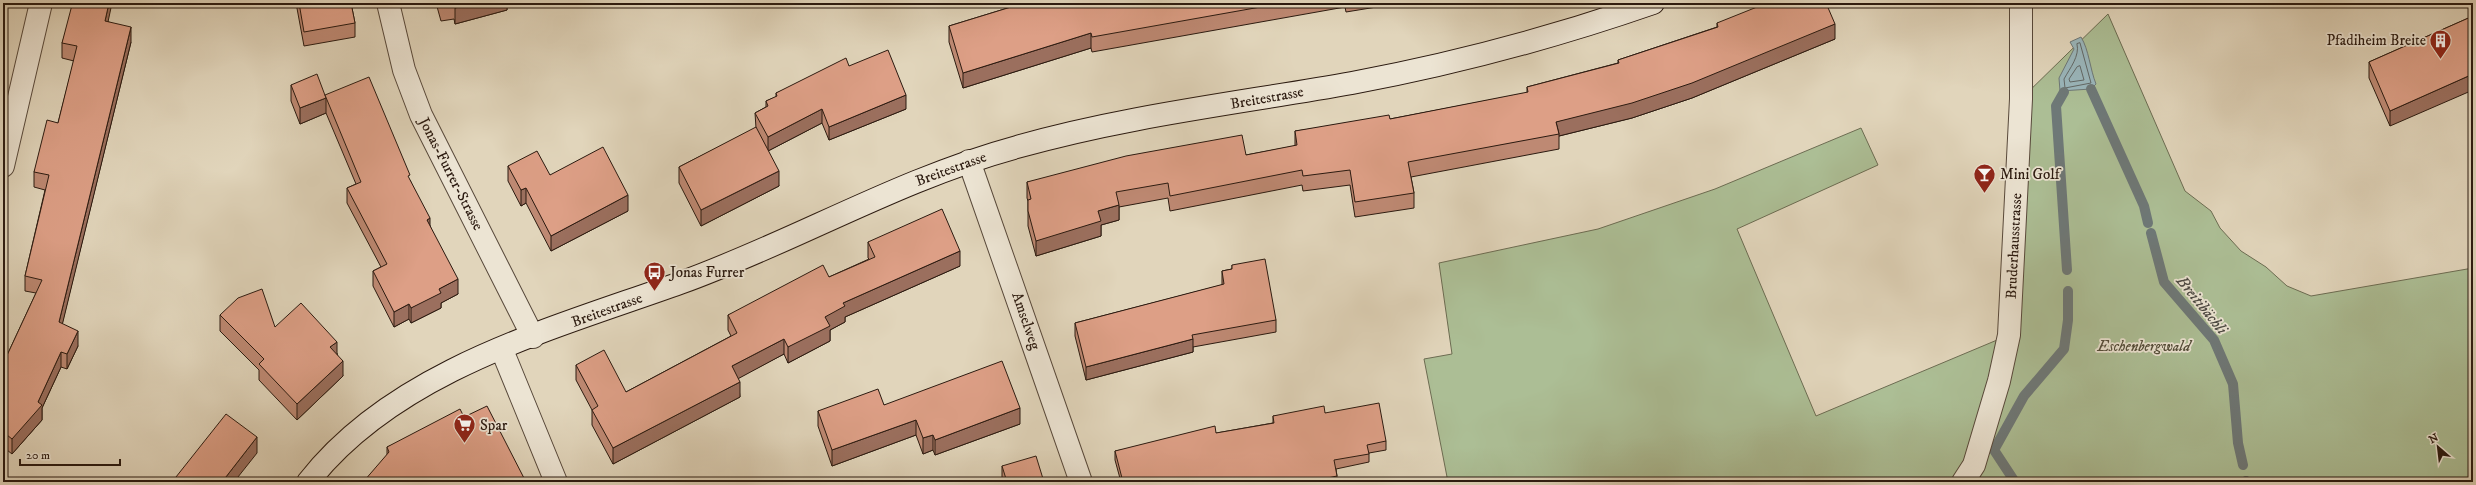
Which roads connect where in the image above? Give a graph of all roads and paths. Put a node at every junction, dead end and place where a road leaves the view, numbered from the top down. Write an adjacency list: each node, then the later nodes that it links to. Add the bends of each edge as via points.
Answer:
1 (41, 3): 6 (street)
2 (388, 3): 7 (street, Jonas-Furrer-Strasse, via 404,70 421,116)
3 (1653, 3): 5 (street, Breitestrasse, via 1574,30 1501,50 1356,82 1088,129)
4 (2022, 3): 12 (street, Bruderhausstrasse, via 2021,99 2009,335 1999,381 1974,465)
5 (969, 161): 7 (street, Breitestrasse, via 906,185 716,270); 11 (street, Amselweg)
6 (3, 166)
7 (533, 337): 8 (street, Breitestrasse)
8 (502, 350): 9 (street, Breitestrasse, via 428,383 380,412 332,454); 10 (street)
9 (308, 482)
10 (556, 482)
11 (1082, 482)
12 (1963, 482)

